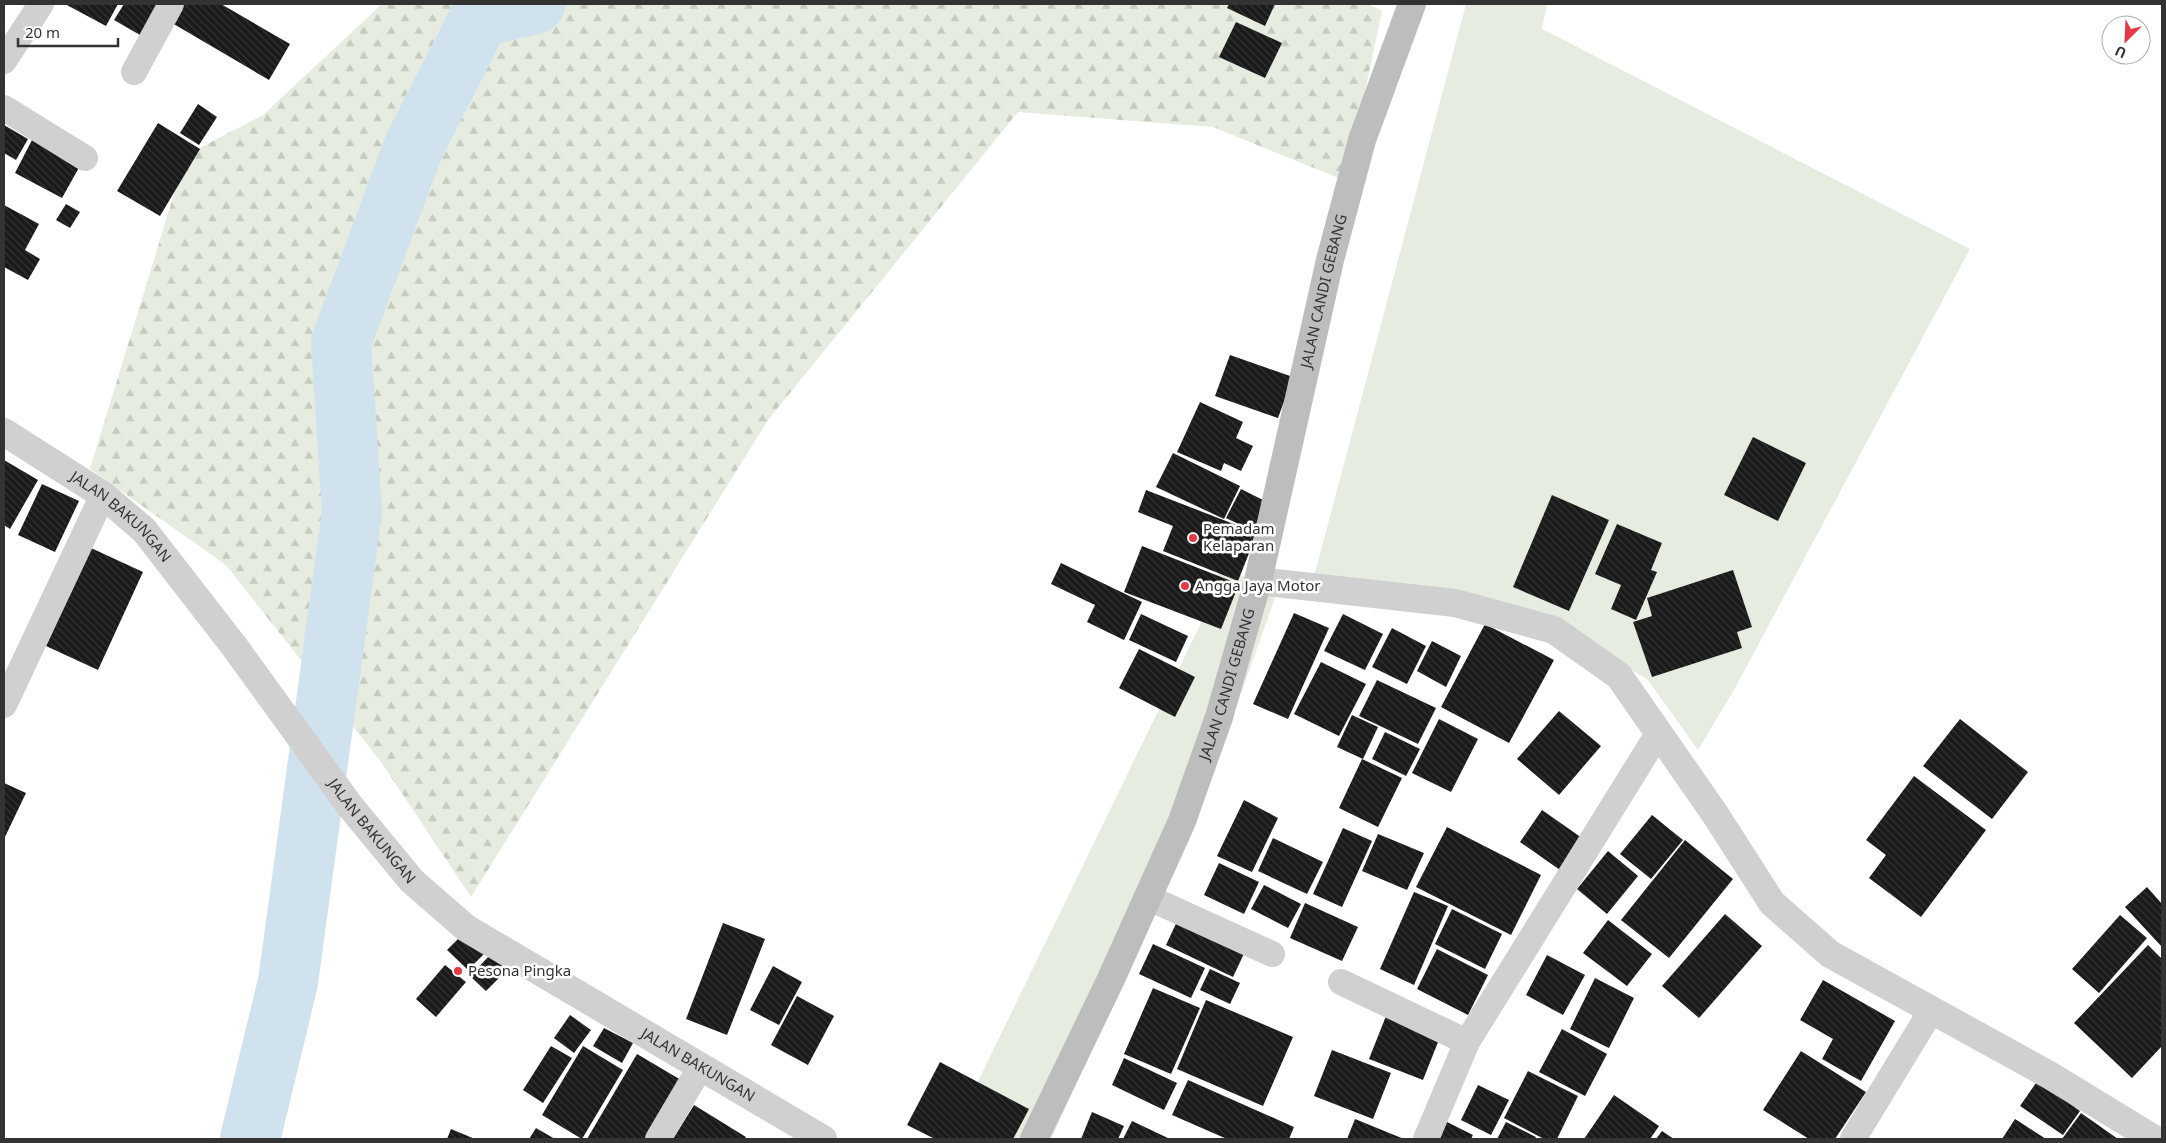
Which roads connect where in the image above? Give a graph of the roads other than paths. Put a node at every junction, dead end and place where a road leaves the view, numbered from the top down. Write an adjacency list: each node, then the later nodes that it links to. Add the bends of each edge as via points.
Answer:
1 (41, 4): 4 (street)
2 (171, 4): 5 (street)
3 (1412, 4): 10 (main road, JALAN CANDI GEBANG, via 1362,140 1342,214 1287,442)
4 (4, 61)
5 (134, 72)
6 (4, 108): 7 (street)
7 (85, 158)
8 (4, 432): 9 (street, JALAN BAKUNGAN)
9 (103, 494): 11 (street); 18 (street, JALAN BAKUNGAN, via 144,530 234,646 350,806 412,881 466,928)
10 (1258, 581): 12 (street, via 1455,603 1554,630 1619,676); 13 (main road, JALAN CANDI GEBANG, via 1219,717 1182,820)
11 (4, 705)
12 (1659, 732): 16 (street, via 1772,903 1830,954); 17 (street)
13 (1147, 897): 14 (street); 21 (main road, JALAN CANDI GEBANG)
14 (1272, 954)
15 (1341, 982): 17 (street)
16 (1931, 1011): 23 (street); 24 (street, via 2051,1076)
17 (1467, 1042): 22 (street)
18 (701, 1066): 19 (street, JALAN BAKUNGAN); 20 (street)
19 (809, 1136)
20 (658, 1139)
21 (1034, 1139)
22 (1426, 1139)
23 (1853, 1139)
24 (2154, 1139)

